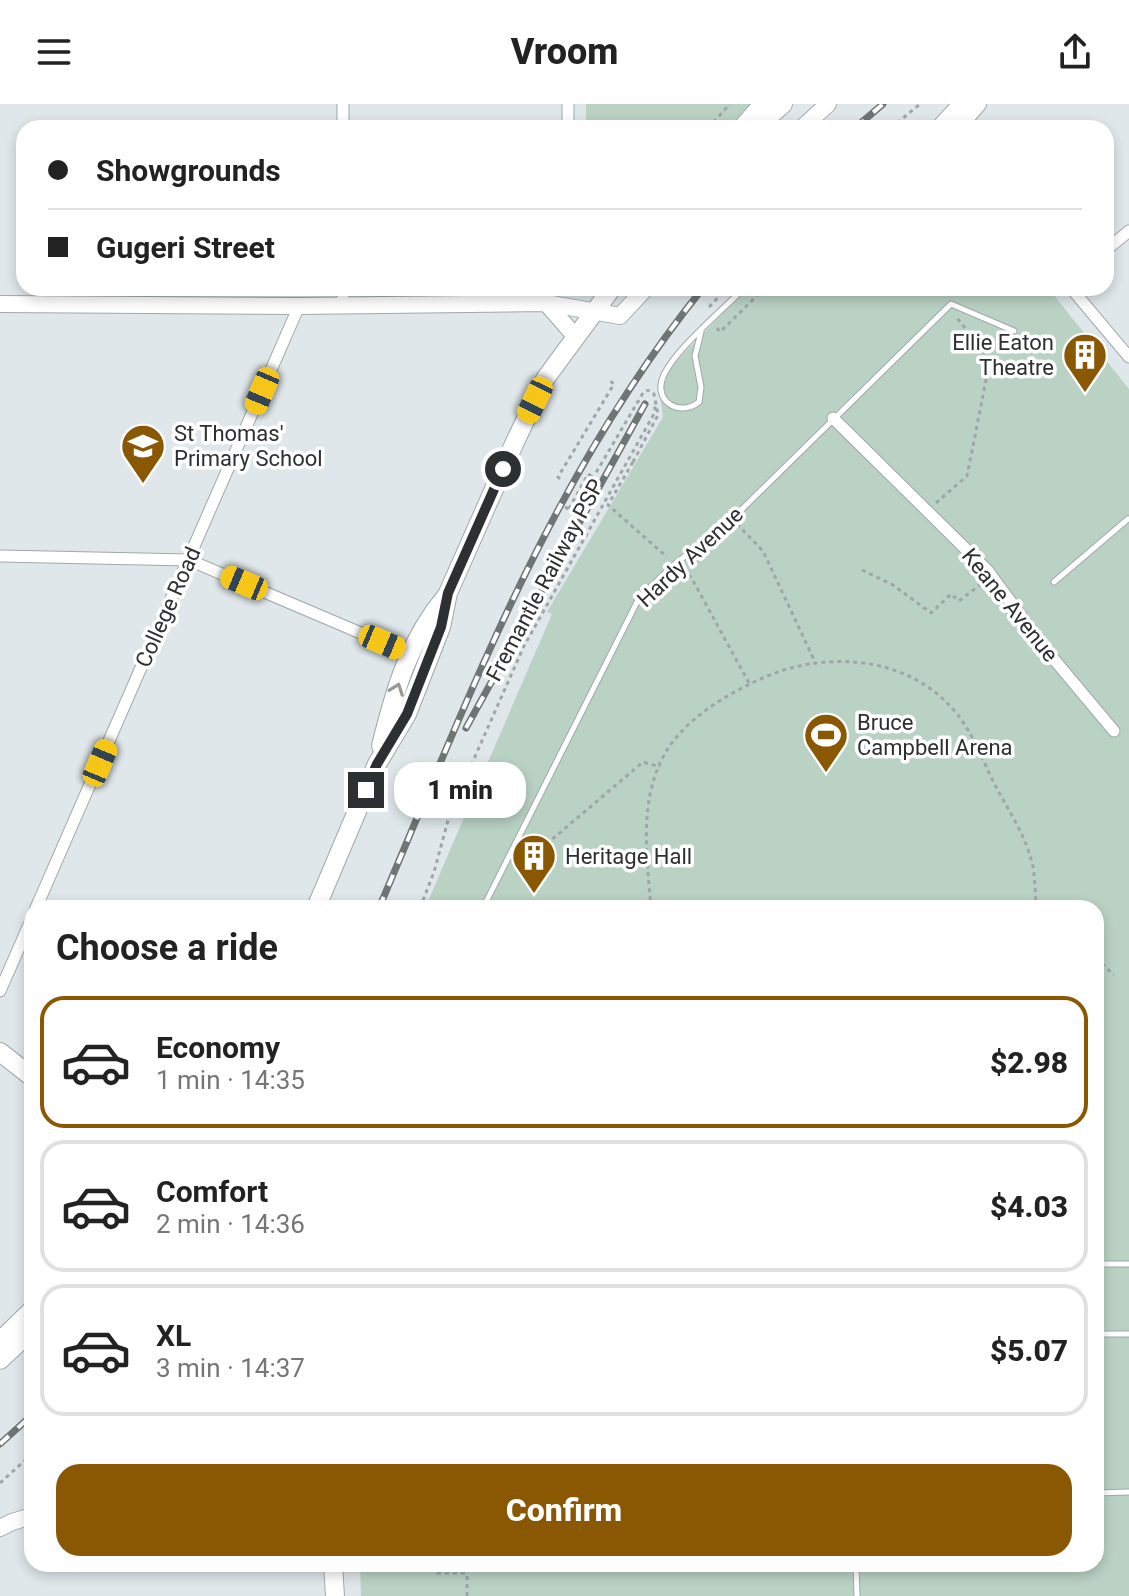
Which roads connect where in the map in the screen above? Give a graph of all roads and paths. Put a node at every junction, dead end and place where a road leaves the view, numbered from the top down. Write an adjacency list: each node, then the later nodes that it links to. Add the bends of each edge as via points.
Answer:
1 (730, 104): 8 (path)
2 (763, 104): 9 (main road)
3 (783, 104): 10 (main road)
4 (828, 104): 11 (street)
5 (920, 104): 12 (path)
6 (961, 104): 13 (street)
7 (978, 104): 14 (street)
8 (715, 120)
9 (749, 120)
10 (765, 120)
11 (811, 120)
12 (901, 120)
13 (946, 120)
14 (964, 120)
15 (343, 296): 25 (street)
16 (605, 296): 28 (main road)
17 (639, 296): 28 (street, via 620,316)
18 (719, 296): 27 (path)
19 (736, 296): 29 (lane)
20 (757, 296): 29 (path, via 720,332)
21 (1078, 296): 33 (street)
22 (546, 303): 25 (street); 28 (street); 32 (street)
23 (0, 304): 24 (street)
24 (299, 306): 25 (street); 44 (street, College Road)
25 (343, 306)
26 (950, 306): 30 (lane); 36 (lane, Hardy Avenue); 40 (path, via 990,360 967,476)
27 (708, 308)
28 (592, 312): 32 (main road)
29 (711, 322): 31 (lane)
30 (1014, 331)
31 (701, 332): 31 (lane, via 695,356 699,402 686,409 671,406 661,390 663,377)
32 (575, 336): 49 (main road, via 545,379)
33 (1129, 357)
34 (608, 379): 38 (path, via 614,384)
35 (654, 384): 59 (path, Fremantle Railway PSP, via 655,412 524,646 450,813)
36 (833, 418): 40 (street, Keane Avenue); 41 (lane, Hardy Avenue)
37 (593, 477): 37 (path, via 597,480 579,515 567,508 588,474); 39 (path); 45 (path, bridge, via 643,393 654,394 658,415 608,505)
38 (560, 479)
39 (584, 493)
40 (927, 511): 47 (street, Keane Avenue)
41 (732, 519): 45 (lane, Hardy Avenue); 51 (path, via 763,551)
42 (1128, 519): 48 (lane)
43 (0, 556): 44 (street)
44 (189, 560): 50 (street); 57 (street, College Road)
45 (675, 564): 52 (path, via 691,577); 60 (lane, Hardy Avenue, via 639,598)
46 (862, 570): 47 (path, via 931,613 951,594 959,601)
47 (991, 575): 53 (street, Keane Avenue)
48 (1054, 582)
49 (448, 593): 50 (main road, via 425,621); 54 (main road, via 441,627 407,714)
50 (410, 654): 54 (main road, one-way to 50)
51 (815, 662): 52 (path); 62 (path, via 858,660 902,672 939,696 964,724 1023,839)
52 (749, 684): 55 (path, via 691,722)
53 (1114, 731)
54 (377, 764): 58 (main road)
55 (660, 767): 56 (path, via 643,762); 61 (path, via 648,803)
56 (522, 865)
57 (40, 900)
58 (319, 900)
59 (423, 900)
60 (487, 900)
61 (650, 900)
62 (1036, 900)
63 (24, 936): 66 (street)
64 (1104, 966): 65 (path)
65 (1114, 975)
66 (0, 991)
67 (0, 1052): 68 (main road)
68 (24, 1071)
69 (1104, 1264): 70 (lane)
70 (1129, 1264)
71 (24, 1318): 75 (main road)
72 (1104, 1334): 73 (lane)
73 (1129, 1334)
74 (24, 1338): 76 (main road)
75 (0, 1341)
76 (0, 1360)
77 (24, 1461): 78 (path)
78 (0, 1483)
79 (1129, 1492): 80 (lane)
80 (1104, 1493)
81 (24, 1519): 82 (street)
82 (0, 1528)
83 (334, 1572): 87 (main road)
84 (437, 1572): 86 (path)
85 (856, 1572): 89 (lane)
86 (467, 1573): 88 (path)
87 (335, 1596)
88 (467, 1596)
89 (857, 1596)

